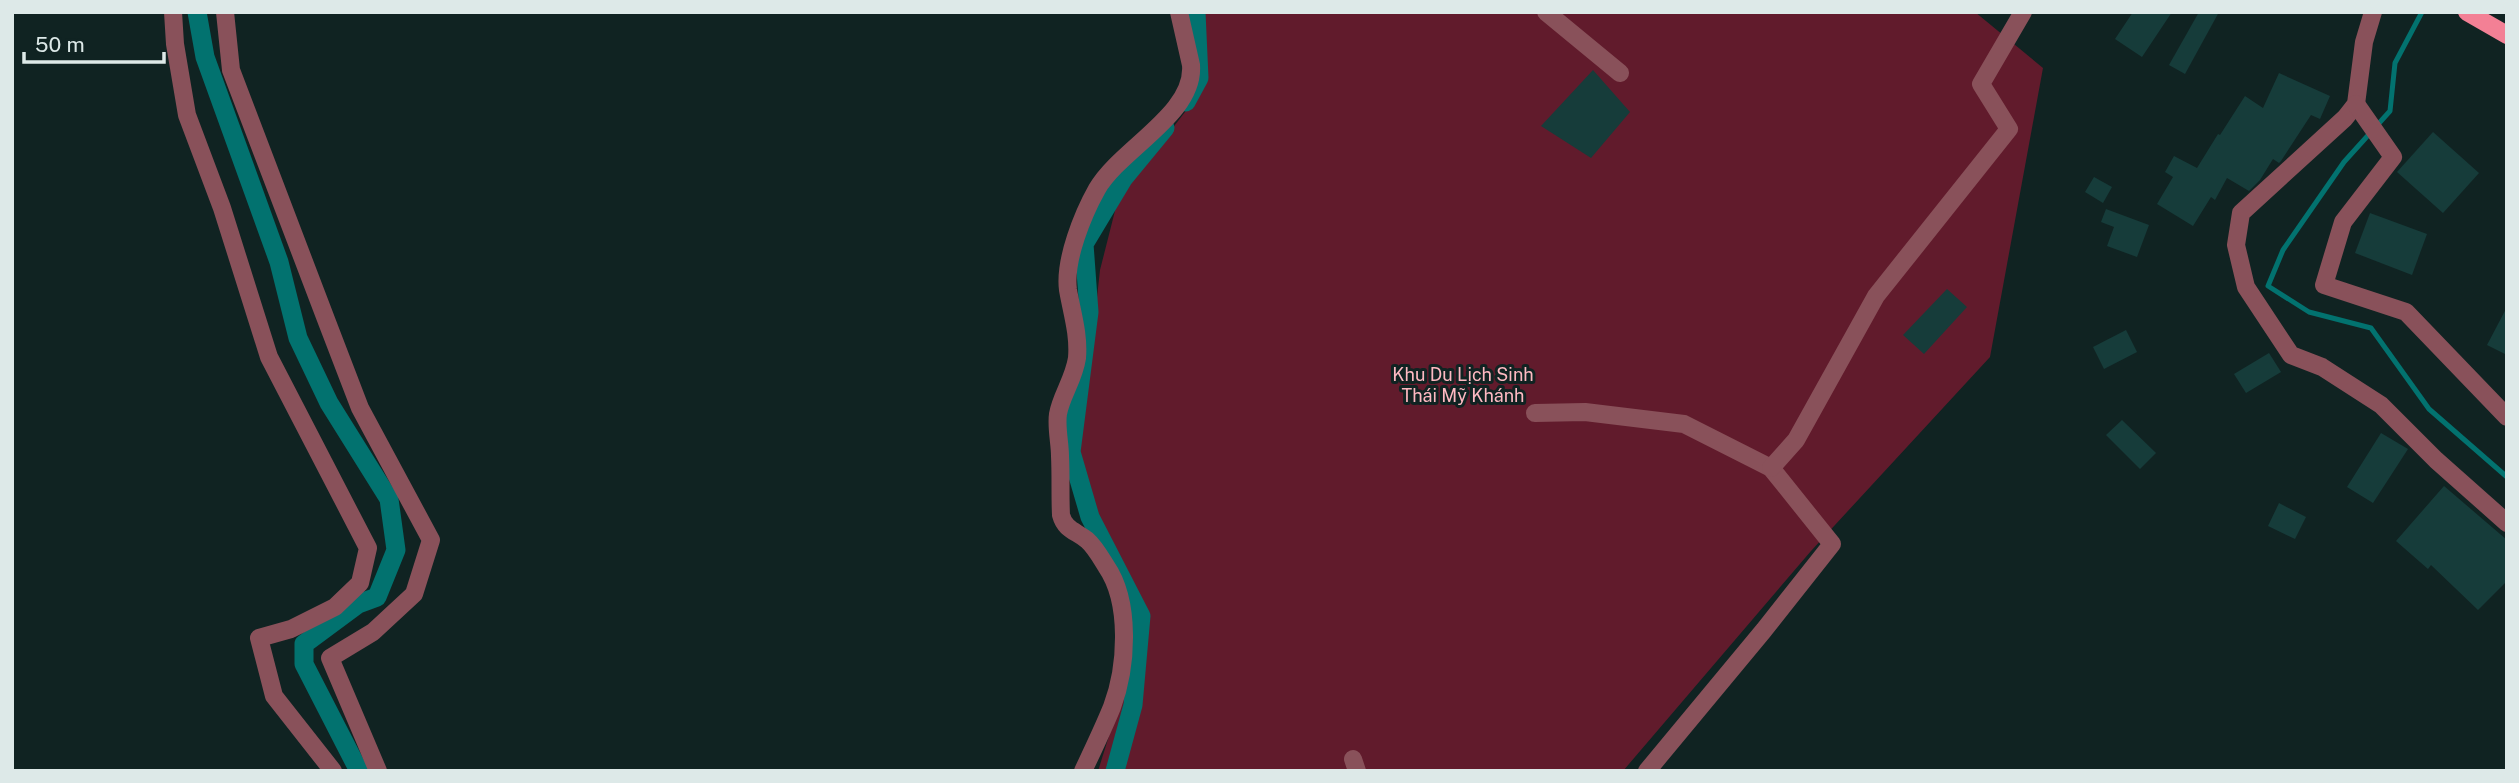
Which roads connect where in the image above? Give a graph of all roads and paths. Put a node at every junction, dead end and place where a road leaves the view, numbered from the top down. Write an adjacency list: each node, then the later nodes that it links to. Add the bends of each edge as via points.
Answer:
1 (173, 12): 15 (street, via 187,116 222,208 269,357 368,548 360,583 335,607 291,629 260,638 274,695)
2 (225, 12): 16 (street, via 231,70 360,408 431,540 414,594 373,632 330,658)
3 (1180, 12): 17 (street, via 1192,74 1187,92 1102,182 1078,230 1067,274 1077,356 1058,415 1061,515 1065,526 1087,540 1112,574 1124,626 1118,685)
4 (1546, 12): 9 (street)
5 (2023, 12): 13 (street, via 1981,84 2009,129 1876,296 1796,440)
6 (2373, 12): 10 (street)
7 (2467, 12): 8 (main road)
8 (2507, 34)
9 (1620, 73)
10 (2356, 104): 12 (street, via 2393,157 2343,222 2324,285 2406,312); 14 (street, via 2241,213 2235,245 2246,288 2291,355 2322,367 2381,405)
11 (1535, 413): 13 (street, via 1585,412 1684,424)
12 (2507, 417)
13 (1772, 468): 18 (street, via 1832,544)
14 (2507, 523)
15 (333, 771)
16 (378, 771)
17 (1083, 771)
18 (1647, 771)

